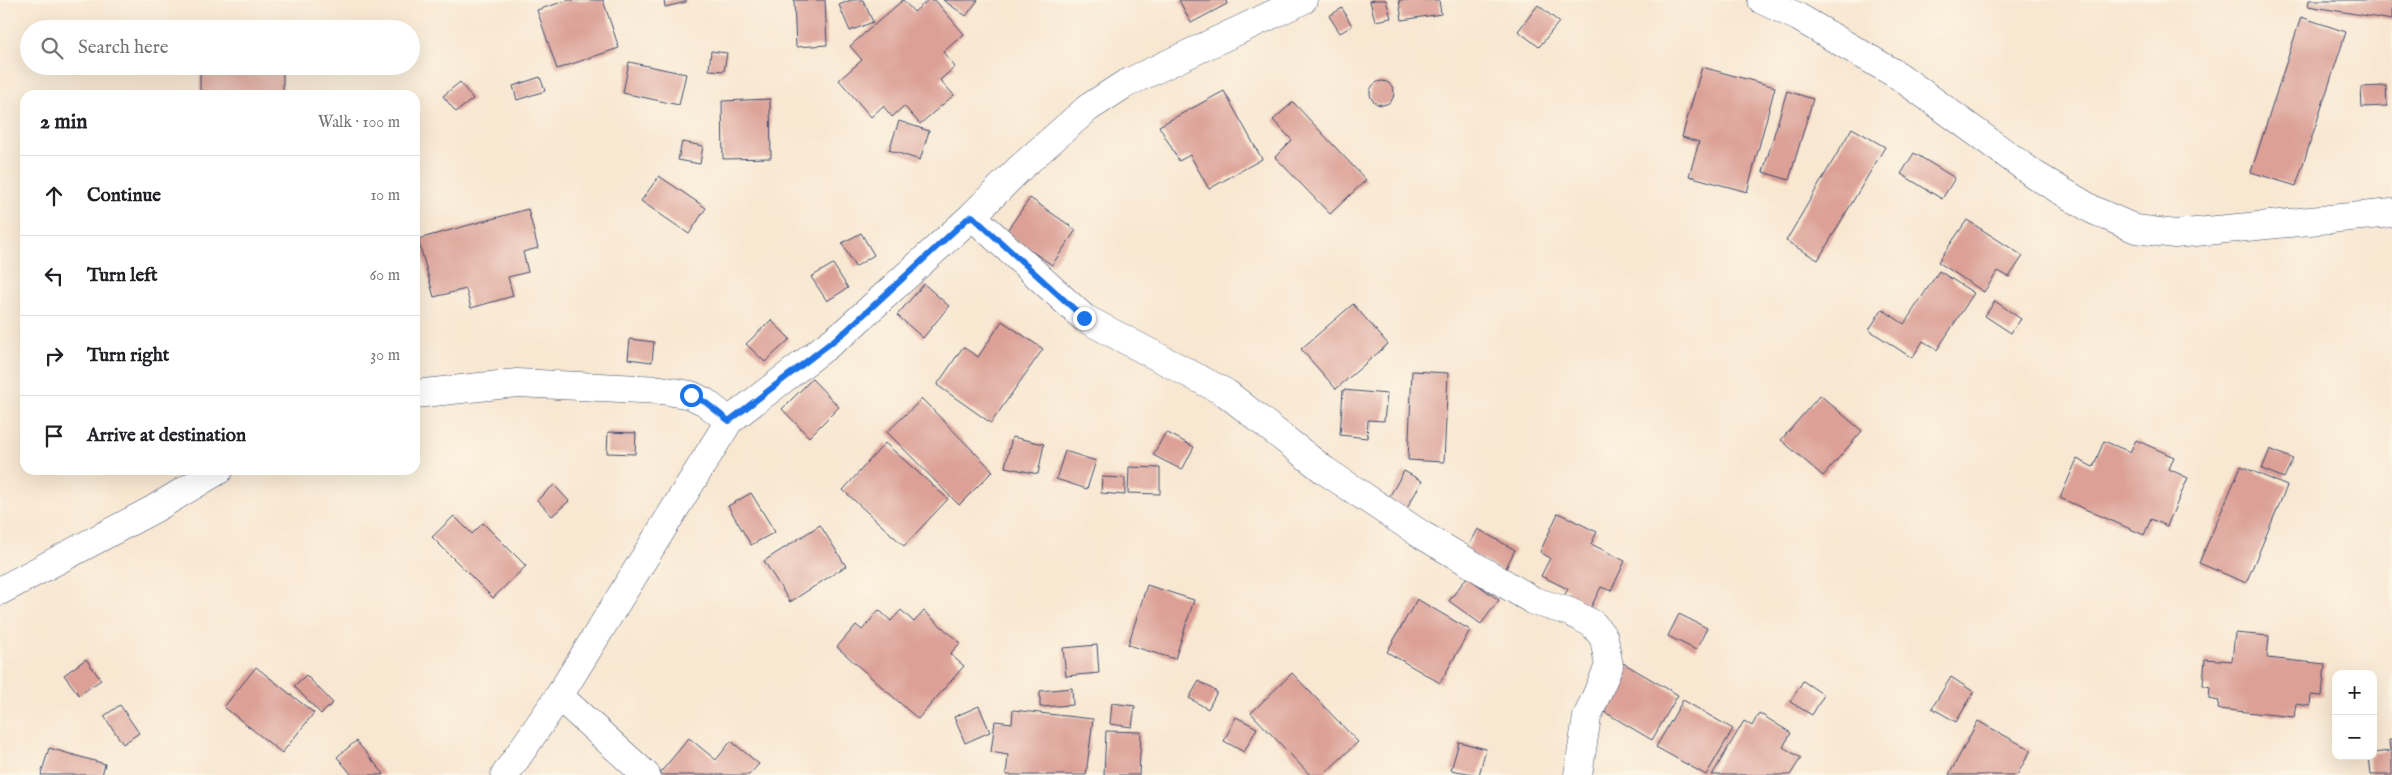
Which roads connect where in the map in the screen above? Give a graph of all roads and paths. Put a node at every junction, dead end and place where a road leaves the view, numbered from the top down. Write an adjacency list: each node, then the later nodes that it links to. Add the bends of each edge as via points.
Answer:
1 (1303, 0): 4 (street, via 1125,84 1088,108)
2 (1762, 0): 3 (street, via 1798,17 1899,76 2035,175 2093,210 2136,229 2175,234)
3 (2392, 213)
4 (972, 216): 6 (street, via 846,331); 12 (street, via 1084,318 1226,393 1324,470 1422,535 1534,601 1570,612 1593,624 1604,638 1609,666 1587,717)
5 (420, 393): 6 (street, via 517,383 661,390 691,395)
6 (729, 421): 9 (street)
7 (210, 475): 8 (street)
8 (0, 591)
9 (559, 696): 10 (street); 11 (street)
10 (505, 775)
11 (646, 775)
12 (1578, 775)

